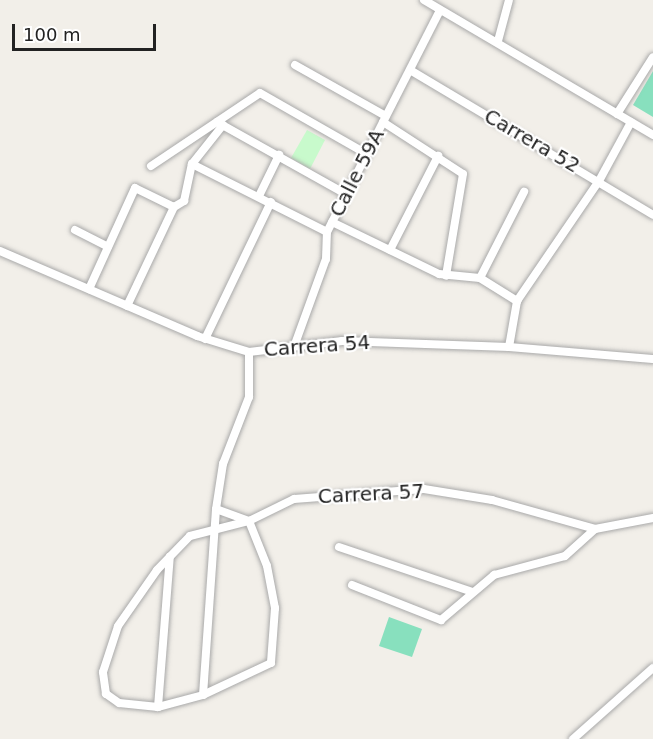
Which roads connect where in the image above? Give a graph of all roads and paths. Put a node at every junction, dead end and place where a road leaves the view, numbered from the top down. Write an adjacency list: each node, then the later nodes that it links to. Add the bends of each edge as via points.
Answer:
1 (424, 0): 3 (street)
2 (508, 0): 4 (street)
3 (440, 10): 4 (street); 7 (street, Calle 59A)
4 (498, 41): 8 (street)
5 (653, 57): 8 (street)
6 (295, 65): 9 (street)
7 (410, 70): 9 (street, Calle 59A); 18 (street, Carrera 52)
8 (618, 114): 10 (street)
9 (385, 119): 13 (street, Calle 59A); 15 (street)
10 (631, 122): 12 (street); 18 (street)
11 (220, 123): 13 (street, via 260,93); 14 (street); 16 (street); 17 (street)
12 (653, 135)
13 (367, 154): 20 (street, Calle 59A)
14 (279, 155): 20 (street); 21 (street)
15 (438, 156): 29 (street); 31 (street, via 463,174)
16 (192, 164): 21 (street); 23 (street, via 184,201)
17 (152, 166)
18 (599, 181): 24 (street, Carrera 52); 34 (street)
19 (524, 192): 32 (street)
20 (346, 194): 25 (street, Calle 59A)
21 (259, 196): 22 (street)
22 (271, 202): 27 (street); 36 (street)
23 (174, 207): 28 (street, via 137,186); 35 (street)
24 (653, 215)
25 (332, 222): 27 (street, Calle 59A); 29 (street)
26 (75, 230): 28 (street)
27 (327, 232): 37 (street, Calle 59A, via 326,259)
28 (108, 247): 33 (street)
29 (390, 250): 31 (street)
30 (0, 251): 33 (street, Carrera 54)
31 (446, 276): 32 (street)
32 (480, 278): 34 (street)
33 (89, 289): 35 (street, Carrera 54)
34 (517, 301): 38 (street)
35 (127, 306): 36 (street, Carrera 54)
36 (205, 339): 39 (street, Carrera 54)
37 (296, 344): 38 (street, Carrera 54); 39 (street, Carrera 54)
38 (509, 347): 40 (street, Carrera 54)
39 (249, 352): 41 (street, via 249,397 223,464)
40 (653, 359)
41 (216, 509): 43 (street); 45 (street)
42 (653, 518): 44 (street, Carrera 57)
43 (249, 521): 44 (street, Carrera 57, via 294,499 424,489 492,500); 45 (street, Carrera 57); 51 (street, via 267,566 276,608 271,663)
44 (595, 529): 49 (street, via 565,556 494,575)
45 (213, 534): 47 (street, Carrera 57, via 190,536); 51 (street)
46 (339, 547): 49 (street)
47 (170, 556): 52 (street); 52 (street, Carrera 57, via 118,626 103,672 106,694 119,703)
48 (352, 585): 49 (street, via 441,620)
49 (473, 592)
50 (653, 668): 53 (street)
51 (203, 695): 52 (street)
52 (158, 707)
53 (573, 739)

